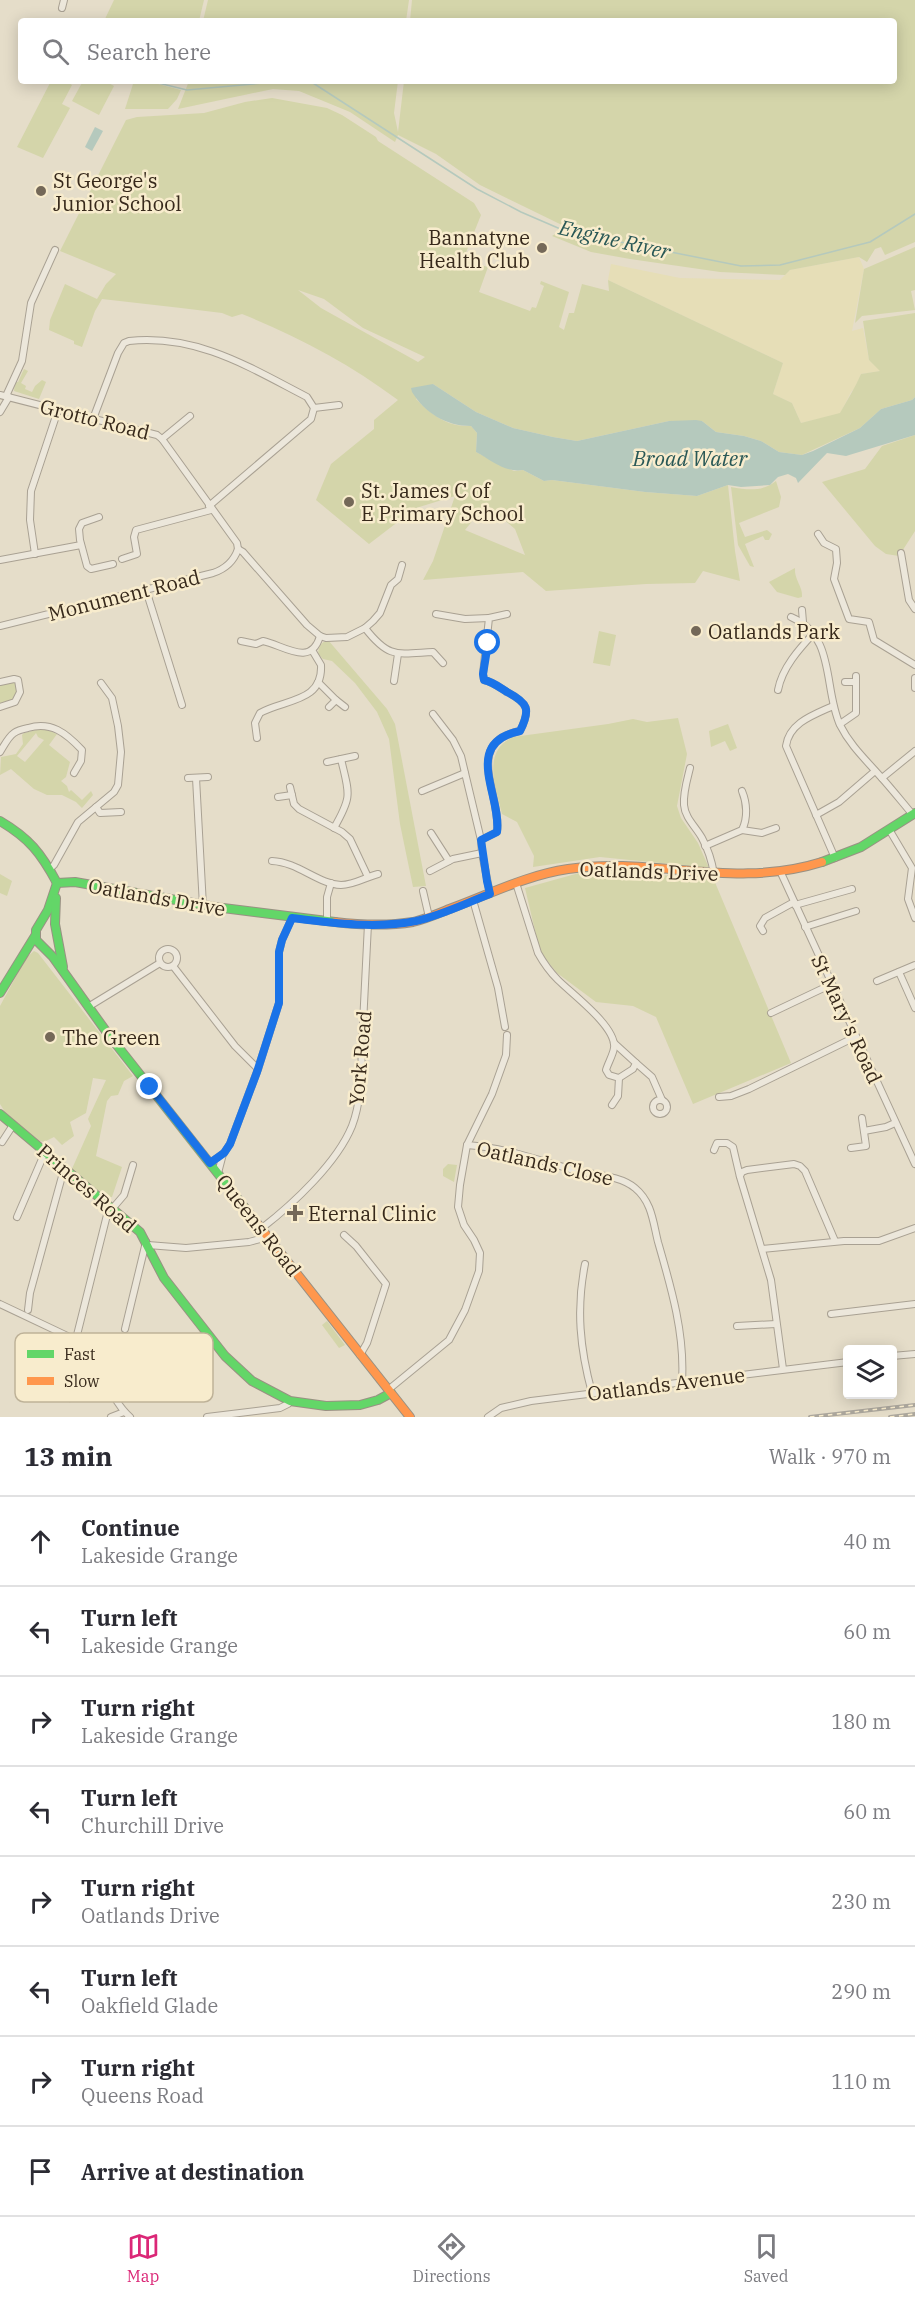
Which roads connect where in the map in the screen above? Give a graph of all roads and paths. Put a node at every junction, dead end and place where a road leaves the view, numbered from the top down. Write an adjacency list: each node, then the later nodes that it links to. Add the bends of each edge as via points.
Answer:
1 (64, 0): 2 (street)
2 (62, 8)
3 (55, 250): 4 (street, via 31,303 22,361)
4 (5, 396): 7 (street, Grotto Road); 8 (street)
5 (339, 405): 6 (street)
6 (314, 408): 10 (street, via 307,397 219,352 187,343 129,340 120,348); 12 (street, via 308,422)
7 (58, 410): 10 (street, Grotto Road); 18 (street, via 31,491)
8 (0, 412)
9 (190, 416): 11 (street)
10 (93, 419): 11 (street, Grotto Road, via 153,433)
11 (162, 439): 12 (street, Grotto Road)
12 (210, 508): 16 (street, Grotto Road); 19 (street, via 136,530 137,554)
13 (99, 517): 15 (street, via 82,523)
14 (818, 534): 39 (street, via 824,543 836,549 834,579 849,619 869,622 874,640)
15 (81, 545): 18 (street); 21 (street, via 91,569)
16 (238, 549): 23 (street, Monument Road, via 219,571); 34 (street, Grotto Road)
17 (901, 553): 24 (street, via 909,600)
18 (35, 554): 20 (street)
19 (122, 559)
20 (0, 560)
21 (113, 564)
22 (402, 565): 32 (street, via 380,613)
23 (146, 590): 31 (street, Monument Road); 49 (street)
24 (915, 609)
25 (802, 610): 30 (street)
26 (436, 614): 29 (street)
27 (507, 614): 29 (street)
28 (791, 616): 30 (street)
29 (489, 618): 85 (street, via 484,680 522,700 527,708 520,731 499,739 491,750 487,763 497,832)
30 (803, 622): 33 (street)
31 (0, 626)
32 (365, 628): 34 (street, via 337,639); 37 (street, via 377,643)
33 (813, 633): 47 (street, via 795,655); 51 (street, via 826,660)
34 (320, 636): 36 (street)
35 (241, 641): 36 (street, via 269,642 298,652)
36 (312, 650): 43 (street, via 321,665)
37 (398, 654): 38 (street, via 433,652); 41 (street)
38 (443, 663)
39 (915, 665)
40 (915, 678): 46 (street)
41 (394, 681)
42 (0, 682): 50 (street, via 18,680 20,692 15,702)
43 (318, 682): 48 (street); 56 (street, via 299,700 260,713 255,723)
44 (845, 682): 55 (street, via 856,679 856,713)
45 (101, 683): 75 (street, via 115,706 121,752 118,785)
46 (915, 688)
47 (778, 690)
48 (336, 700): 52 (street); 53 (street)
49 (182, 705)
50 (0, 706)
51 (833, 706): 55 (street); 78 (street, via 795,726 787,738 788,752)
52 (329, 707)
53 (345, 707)
54 (433, 714): 65 (street, via 453,740)
55 (840, 724): 63 (street)
56 (257, 738)
57 (915, 751): 69 (street)
58 (0, 752): 64 (street, via 14,732 40,724 48,726 82,750)
59 (355, 756): 60 (street)
60 (341, 759): 61 (street); 80 (street, via 349,795)
61 (327, 762)
62 (690, 768): 86 (street, via 684,806)
63 (875, 771): 69 (street); 78 (street, via 839,802)
64 (74, 773)
65 (465, 773): 71 (street); 85 (street)
66 (208, 777): 68 (street)
67 (188, 778): 68 (street)
68 (196, 778): 105 (street)
69 (882, 778): 77 (street)
70 (290, 787): 73 (street)
71 (422, 791)
72 (742, 791): 82 (street, via 746,823)
73 (292, 795): 74 (street); 80 (street, via 299,809)
74 (278, 797)
75 (96, 807): 76 (street, via 100,813); 91 (street, via 78,822)
76 (121, 812)
77 (914, 814): 83 (main road, Oatlands Drive)
78 (816, 815): 88 (street)
79 (0, 822): 91 (main road, via 29,839)
80 (334, 828): 96 (street, via 350,839)
81 (776, 828): 82 (street, via 762,833)
82 (742, 830): 86 (street)
83 (890, 831): 88 (main road, Oatlands Drive); 110 (street, via 912,868 908,899)
84 (431, 833): 90 (street)
85 (481, 840): 87 (street)
86 (705, 846): 95 (street)
87 (482, 853): 90 (street); 102 (street)
88 (835, 858): 93 (main road, Oatlands Drive)
89 (272, 861): 98 (street, via 284,862)
90 (449, 861): 92 (street)
91 (50, 869): 97 (main road)
92 (430, 871)
93 (781, 873): 95 (main road, Oatlands Drive); 104 (street, St Mary's Road)
94 (378, 874): 96 (street)
95 (714, 874): 99 (main road, Oatlands Drive, via 594,866 550,872)
96 (368, 877): 98 (street, via 352,884)
97 (57, 883): 105 (main road, Oatlands Drive, via 75,882); 113 (main road); 115 (main road, Queens Road)
98 (331, 883): 111 (street)
99 (516, 883): 102 (main road, Oatlands Drive); 134 (street, via 541,959 599,1019)
100 (852, 889): 104 (street)
101 (423, 891): 108 (street)
102 (490, 894): 103 (main road, Oatlands Drive)
103 (473, 900): 108 (main road, Oatlands Drive); 131 (street)
104 (794, 904): 114 (street, St Mary's Road); 116 (street, via 765,918 760,926)
105 (202, 906): 107 (main road, Oatlands Drive)
106 (855, 911): 114 (street)
107 (280, 917): 109 (main road, Oatlands Drive); 117 (street)
108 (429, 917): 112 (main road, Oatlands Drive, via 396,924)
109 (292, 918): 111 (main road, Oatlands Drive); 117 (street)
110 (915, 918)
111 (327, 922): 112 (main road, Oatlands Drive)
112 (368, 924): 160 (street, York Road, via 360,1094 352,1126 316,1178)
113 (39, 926): 115 (main road); 119 (main road)
114 (805, 927): 126 (street, St Mary's Road)
115 (55, 928): 118 (main road, Queens Road)
116 (763, 931)
117 (285, 933): 136 (street, via 279,952 279,1003)
118 (57, 940): 119 (main road, via 50,945); 124 (main road, Queens Road)
119 (36, 942): 124 (main road, Queens Road); 127 (main road)
120 (160, 963): 122 (street); 122 (street, via 159,954 170,949 176,955); 128 (street)
121 (915, 964): 123 (street)
122 (173, 966): 136 (street, via 242,1055)
123 (899, 972): 125 (street); 129 (street)
124 (66, 975): 128 (main road, Queens Road)
125 (877, 981)
126 (830, 985): 130 (street); 133 (street, St Mary's Road)
127 (0, 993)
128 (88, 1007): 152 (main road, Queens Road)
129 (915, 1008)
130 (771, 1013)
131 (505, 1027)
132 (507, 1035): 147 (street, via 506,1054 492,1094)
133 (855, 1036): 138 (street, via 749,1089); 143 (street, St Mary's Road)
134 (613, 1042): 135 (street); 137 (street, via 606,1070)
135 (636, 1063): 137 (street); 139 (street, via 652,1077)
136 (258, 1069): 151 (street)
137 (619, 1078): 140 (street, via 618,1095)
138 (719, 1097)
139 (662, 1100)
140 (612, 1105)
141 (0, 1114): 144 (main road, Princes Road)
142 (862, 1118): 145 (street)
143 (895, 1123): 145 (street); 153 (street, St Mary's Road)
144 (13, 1125): 146 (street); 150 (main road, Princes Road)
145 (864, 1131): 148 (street, via 866,1146)
146 (2, 1142)
147 (467, 1145): 184 (street, Oatlands Close, via 500,1148 616,1179 630,1184 642,1195 652,1214 672,1286); 185 (street, via 458,1207 480,1253 479,1271 453,1333)
148 (851, 1148)
149 (714, 1150): 157 (street, via 717,1143 733,1147)
150 (45, 1152): 155 (main road, Princes Road); 159 (street)
151 (224, 1153): 152 (street); 156 (street)
152 (210, 1163): 156 (main road, Queens Road)
153 (915, 1164)
154 (133, 1165): 158 (street, via 124,1195)
155 (64, 1169): 158 (main road, Princes Road); 170 (street)
156 (218, 1173): 160 (main road, Queens Road)
157 (740, 1177): 164 (street, via 747,1170 801,1166); 166 (street)
158 (110, 1208): 165 (main road, Princes Road); 176 (street)
159 (17, 1217)
160 (262, 1228): 163 (main road, Queens Road)
161 (915, 1228): 164 (street, via 879,1241)
162 (344, 1235): 180 (street, via 386,1284)
163 (268, 1237): 165 (street, via 186,1248); 180 (main road, Queens Road)
164 (835, 1242): 166 (street)
165 (147, 1243): 174 (street); 177 (main road, Princes Road, via 164,1278)
166 (762, 1249): 172 (street, via 771,1280)
167 (585, 1264): 186 (street, via 580,1286 580,1343)
168 (0, 1304): 175 (street)
169 (915, 1305): 171 (street)
170 (28, 1310)
171 (831, 1314)
172 (776, 1324): 173 (street); 183 (street)
173 (737, 1326)
174 (125, 1329)
175 (61, 1333)
176 (78, 1333)
177 (208, 1333)
178 (213, 1339): 187 (main road, Princes Road, via 235,1366 261,1387)
179 (915, 1354): 181 (street)
180 (360, 1355): 185 (main road, Queens Road)
181 (897, 1356)
182 (843, 1363): 183 (street, Oatlands Avenue)
183 (783, 1370): 184 (street, Oatlands Avenue)
184 (682, 1382): 186 (street, Oatlands Avenue)
185 (391, 1389): 187 (main road, Princes Road, via 367,1403 346,1407); 193 (main road, Queens Road)
186 (592, 1393): 194 (street, Oatlands Avenue, via 521,1403 501,1408)
187 (290, 1401): 192 (street, via 280,1408)
188 (118, 1402): 189 (street)
189 (124, 1412): 190 (street); 191 (street)
190 (111, 1417)
191 (130, 1417)
192 (207, 1417)
193 (410, 1417)
194 (488, 1417)

